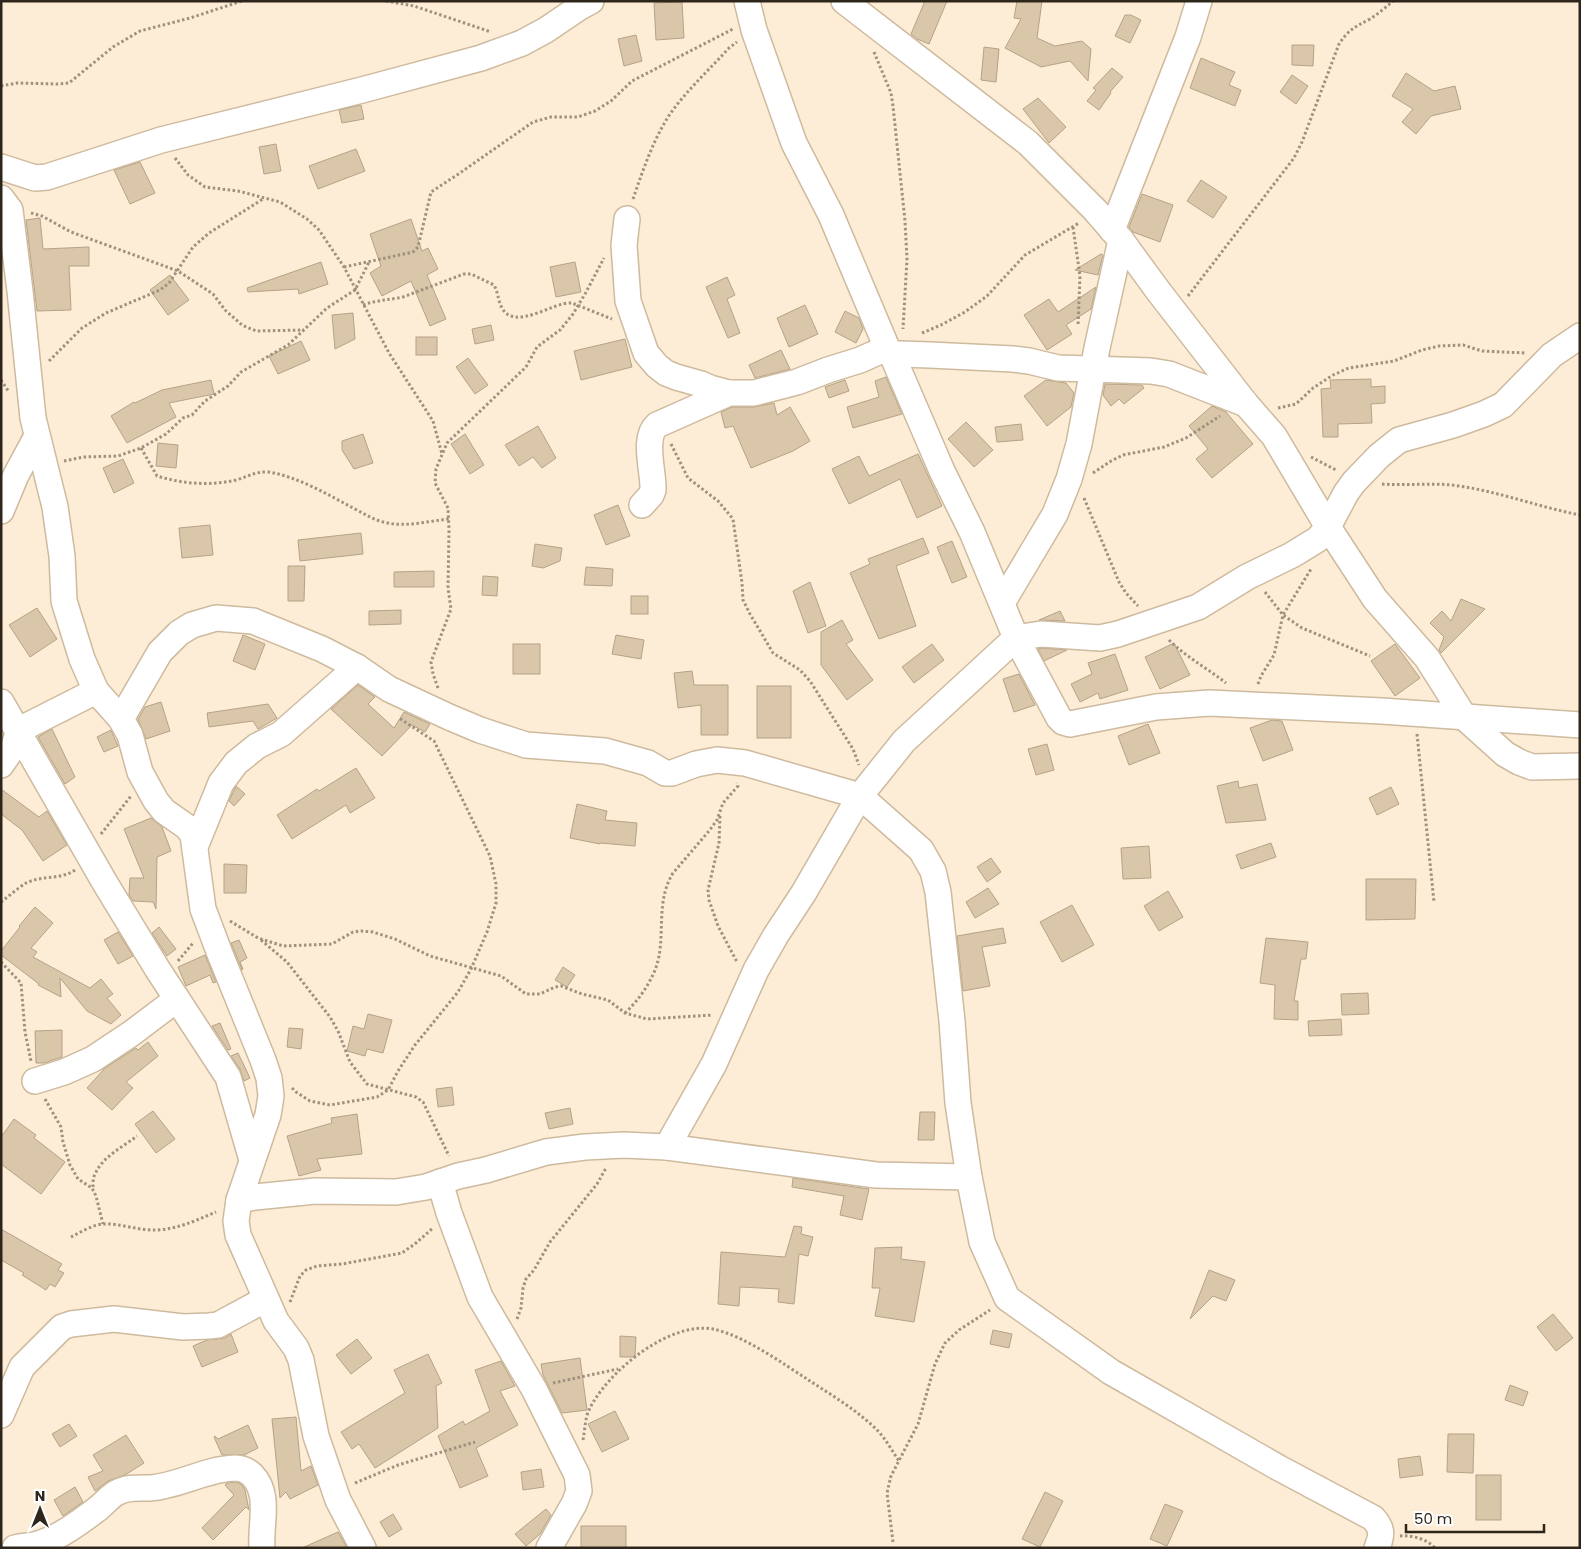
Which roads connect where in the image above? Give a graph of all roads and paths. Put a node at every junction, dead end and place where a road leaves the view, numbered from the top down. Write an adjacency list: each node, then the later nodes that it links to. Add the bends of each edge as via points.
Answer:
1 (242, 1): 11 (path, via 140,30 113,47 69,83)
2 (386, 1): 9 (path, via 454,18)
3 (591, 1): 9 (street)
4 (1199, 1): 19 (street)
5 (1393, 1): 27 (path, via 1346,33 1294,158)
6 (747, 2): 8 (street); 21 (path, via 732,30 632,81 611,101 594,111 578,117 551,117 533,122 434,188 428,197 417,249)
7 (851, 4): 16 (street, via 1028,143)
8 (754, 30): 17 (path, via 729,48 669,116 654,144); 31 (street, via 794,142)
9 (522, 43): 12 (street, via 481,58)
10 (872, 47): 31 (path, via 891,93 905,221 907,259)
11 (1, 86)
12 (162, 140): 13 (street, via 47,177 35,178); 14 (path, via 188,175 205,187)
13 (1, 168)
14 (264, 198): 22 (path, via 280,202 307,219 319,230); 23 (path, via 209,233 193,247)
15 (6, 204): 23 (path); 34 (street)
16 (1095, 210): 18 (path); 19 (street)
17 (627, 219): 35 (street, via 624,245 628,300 646,353 666,373)
18 (1072, 228): 29 (path, via 1080,276); 31 (path, via 1025,256 987,296 965,312)
19 (1116, 235): 27 (street); 33 (street)
20 (607, 251): 26 (path)
21 (369, 262): 22 (path); 24 (path)
22 (344, 267): 24 (path)
23 (178, 271): 28 (path, via 213,294 242,326 256,331); 34 (path, via 160,290 106,313 82,328)
24 (355, 290): 25 (path); 28 (path, via 327,308)
25 (363, 305): 26 (path, via 403,297 471,274 494,285 502,309 510,315 530,316 565,302); 40 (path, via 389,353 433,421)
26 (578, 306): 40 (path, via 560,330 537,347 526,367 447,443)
27 (1175, 313): 36 (street)
28 (304, 330): 39 (path, via 288,345 240,372 192,415)
29 (1078, 334)
30 (1580, 336): 32 (street)
31 (895, 350): 33 (street, via 1013,359 1058,368); 35 (street, via 797,382 754,393); 50 (street)
32 (1552, 355): 36 (path, via 1482,351 1463,345 1439,346 1394,361 1349,368 1313,388 1296,404 1282,408); 42 (street, via 1503,405 1453,425 1400,440)
33 (1093, 370): 36 (street, via 1169,374); 43 (street)
34 (29, 380): 38 (street)
35 (729, 393): 37 (street)
36 (1246, 406): 43 (path, via 1164,447 1123,455); 48 (street, via 1274,436)
37 (664, 422): 44 (street, via 653,429 650,445 653,490); 70 (path, via 668,438 688,478 718,501 733,519 743,600 750,614 773,653 800,670 810,681 853,749)
38 (36, 438): 41 (street); 45 (street)
39 (141, 448): 41 (path, via 118,456 84,457); 47 (path, via 157,476 182,482 220,483 252,473 269,472 302,482 390,524)
40 (442, 454): 47 (path, via 436,468 436,483 448,508)
41 (44, 464): 56 (street, via 55,507 64,601)
42 (1354, 482): 46 (path, via 1458,486 1499,493); 48 (street)
43 (1073, 483): 50 (street); 52 (path, via 1088,506 1119,582)
44 (642, 505)
45 (1, 511)
46 (1580, 515)
47 (449, 519): 61 (path, via 448,588 451,609 431,662)
48 (1323, 533): 49 (street, via 1292,555); 51 (path, via 1308,576); 62 (street, via 1427,658)
49 (1247, 577): 51 (path, via 1268,594); 52 (street, via 1198,607)
50 (1002, 603): 53 (street)
51 (1283, 615): 54 (path, via 1302,628); 59 (path, via 1274,655)
52 (1154, 623): 53 (street, via 1100,638 1041,634); 59 (path, via 1189,657)
53 (1016, 638): 59 (street, via 1058,718 1070,724 1156,706); 70 (street, via 904,741)
54 (1370, 656)
55 (357, 667): 57 (street); 63 (street, via 253,621 216,618 178,632 160,652); 72 (street, via 281,734 257,746 236,763 221,783)
56 (96, 691): 63 (street); 65 (street)
57 (408, 697): 61 (street); 79 (path, via 398,712 400,720 434,741 490,856 496,902)
58 (1, 702): 65 (street)
59 (1250, 704): 60 (street)
60 (1416, 714): 62 (street); 75 (path)
61 (448, 717): 66 (street, via 526,745 604,751 648,763 665,773)
62 (1465, 718): 64 (street); 68 (street, via 1505,754 1519,762 1532,767)
63 (121, 719): 69 (street, via 130,734)
64 (1580, 725)
65 (18, 730): 67 (street, via 14,746); 73 (street)
66 (717, 760): 70 (street, via 745,763); 71 (path, via 738,786)
67 (1, 765)
68 (1580, 766)
69 (140, 772): 72 (street, via 164,811 193,835); 73 (path, via 131,796)
70 (863, 791): 81 (street); 92 (street, via 921,850 933,870)
71 (720, 812): 81 (path, via 719,844 708,884 709,900 718,926); 83 (path, via 705,837 668,881 661,911 658,962 642,994)
72 (195, 847): 76 (street)
73 (88, 854): 74 (path, via 70,873 26,883); 80 (street)
74 (1, 902)
75 (1434, 902)
76 (202, 906): 77 (path); 80 (path, via 199,929 193,943); 91 (street, via 269,1078 268,1115)
77 (258, 938): 79 (path, via 283,946 332,944 361,930 395,939 430,956); 87 (path, via 287,962 330,1017 350,1062 367,1084)
78 (1, 962): 85 (path, via 21,984 25,1032)
79 (471, 968): 83 (path, via 501,976 526,994 540,994 561,986 608,1000); 87 (path, via 458,992 406,1058)
80 (163, 978): 82 (street)
81 (749, 986): 84 (street)
82 (177, 999): 85 (street, via 93,1059); 91 (street, via 228,1077)
83 (625, 1013): 84 (path, via 647,1019)
84 (737, 1013): 90 (street, via 714,1064)
85 (35, 1081): 94 (path, via 61,1127 70,1166 78,1178)
86 (290, 1084): 87 (path, via 310,1101 330,1105 377,1097)
87 (388, 1090): 93 (path, via 423,1102)
88 (138, 1136): 94 (path, via 97,1169)
89 (624, 1145): 90 (street); 93 (street, via 546,1152); 102 (path, via 526,1279 521,1308)
90 (667, 1147): 92 (street, via 876,1175)
91 (252, 1160): 95 (street)
92 (968, 1177): 99 (street, via 982,1242)
93 (449, 1179): 95 (street, via 396,1192 315,1191); 96 (street)
94 (92, 1188): 97 (path)
95 (239, 1200): 97 (path, via 186,1224 158,1230); 100 (street, via 238,1235)
96 (449, 1213): 101 (path, via 402,1253 306,1270 300,1276 287,1309); 102 (street, via 480,1297)
97 (103, 1224): 98 (path)
98 (71, 1237)
99 (1006, 1298): 108 (path, via 958,1330 945,1344 935,1364 918,1424); 112 (street, via 1111,1372 1373,1518 1379,1525)
100 (266, 1299): 101 (street); 103 (street, via 218,1325 183,1327 114,1320 71,1324 57,1330)
101 (285, 1334): 110 (street, via 301,1360 316,1436)
102 (507, 1342): 105 (street)
103 (12, 1365): 106 (street)
104 (619, 1369): 105 (path); 108 (path, via 670,1336 694,1329 712,1329 755,1346 850,1408 878,1431); 109 (path, via 599,1391 588,1412)
105 (534, 1389): 109 (street)
106 (1, 1415)
107 (475, 1442): 110 (path, via 398,1465)
108 (899, 1461): 111 (path, via 887,1493)
109 (577, 1475): 116 (street, via 579,1491)
110 (336, 1491): 115 (street)
111 (892, 1542)
112 (1380, 1542): 117 (path, via 1405,1536 1418,1538)
113 (15, 1548): 114 (street, via 41,1543 70,1528 115,1493 125,1489 152,1488 217,1470 238,1468 252,1474 257,1482 264,1514)
114 (262, 1548)
115 (363, 1548)
116 (549, 1548)
117 (1435, 1548)

